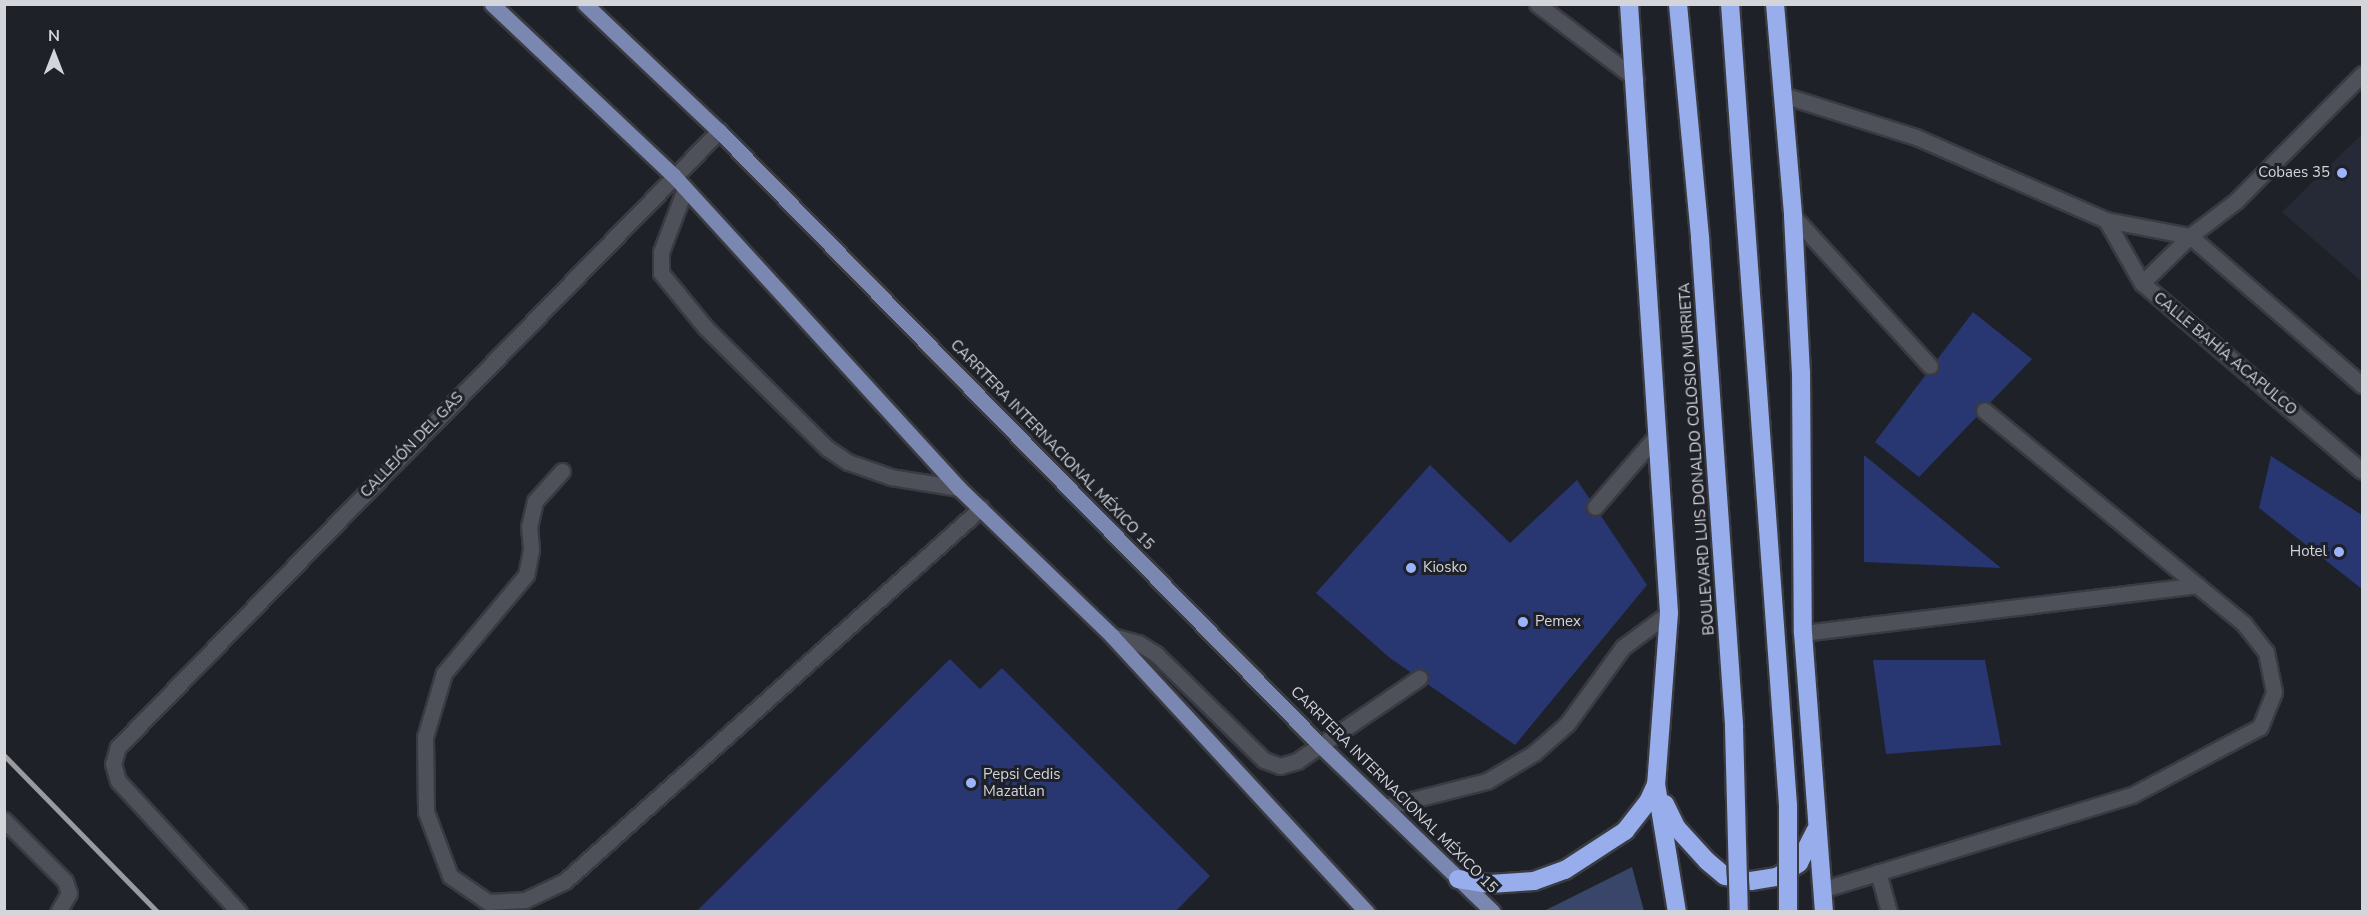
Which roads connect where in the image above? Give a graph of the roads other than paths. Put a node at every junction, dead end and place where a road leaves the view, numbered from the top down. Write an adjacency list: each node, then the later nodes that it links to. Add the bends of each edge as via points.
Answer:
1 (492, 4): 12 (main road)
2 (585, 4): 11 (main road, CARRTERA INTERNACIONAL MÉXICO 15)
3 (1537, 4): 9 (street)
4 (1629, 4): 9 (highway)
5 (1678, 4): 45 (highway, BOULEVARD LUIS DONALDO COLOSIO MURRIETA, bridge, via 1700,238 1734,727)
6 (1730, 4): 46 (highway, bridge, via 1788,806)
7 (1775, 4): 10 (highway)
8 (2362, 74): 16 (street, via 2236,201)
9 (1636, 79): 21 (highway, via 1642,244)
10 (1784, 95): 14 (highway); 15 (street, via 1916,137)
11 (719, 131): 12 (street, CALLEJÓN DEL GAS); 32 (main road, CARRTERA INTERNACIONAL MÉXICO 15)
12 (674, 176): 13 (main road); 41 (street, CALLEJÓN DEL GAS, via 118,747 113,764 118,781)
13 (685, 189): 24 (main road); 24 (street, via 661,252 661,273 705,327 827,448 848,462 891,477)
14 (1793, 216): 18 (street); 29 (highway, via 1801,372)
15 (2106, 220): 16 (street); 17 (street, CALLE BAHÍA ACAPULCO)
16 (2190, 236): 17 (street); 19 (street)
17 (2142, 283): 23 (street, CALLE BAHÍA ACAPULCO)
18 (1930, 366)
19 (2362, 385)
20 (1984, 410): 27 (street)
21 (1658, 434): 25 (street); 28 (highway)
22 (562, 471): 26 (street, via 535,501 526,575 444,673 425,737 426,812 450,876 488,902 525,900 565,881)
23 (2362, 471)
24 (959, 488): 26 (main road)
25 (1595, 507)
26 (981, 508): 30 (main road)
27 (2197, 585): 29 (street); 37 (street, via 2243,623 2266,652 2274,692 2260,727 2132,795)
28 (1669, 613): 33 (highway); 34 (street, via 1623,647 1567,724 1534,753 1487,781)
29 (1803, 633): 36 (highway)
30 (1112, 636): 32 (street, via 1138,643 1156,654 1264,760 1280,766 1297,761); 42 (main road)
31 (1419, 678): 32 (street)
32 (1320, 745): 34 (main road, CARRTERA INTERNACIONAL MÉXICO 15)
33 (1656, 784): 36 (highway, via 1676,827 1725,876 1751,881 1777,877 1799,863); 38 (highway, via 1649,800 1624,831 1565,870 1534,881 1490,884); 44 (highway)
34 (1384, 807): 38 (main road, CARRTERA INTERNACIONAL MÉXICO 15)
35 (4, 820): 40 (street, via 65,881 69,893)
36 (1816, 827): 39 (highway)
37 (1878, 872): 39 (street); 48 (street)
38 (1458, 879): 43 (main road, CARRTERA INTERNACIONAL MÉXICO 15)
39 (1821, 890): 47 (highway)
40 (58, 912)
41 (239, 912)
42 (1367, 912)
43 (1493, 912)
44 (1677, 912)
45 (1739, 912)
46 (1788, 912)
47 (1824, 912)
48 (1889, 912)

